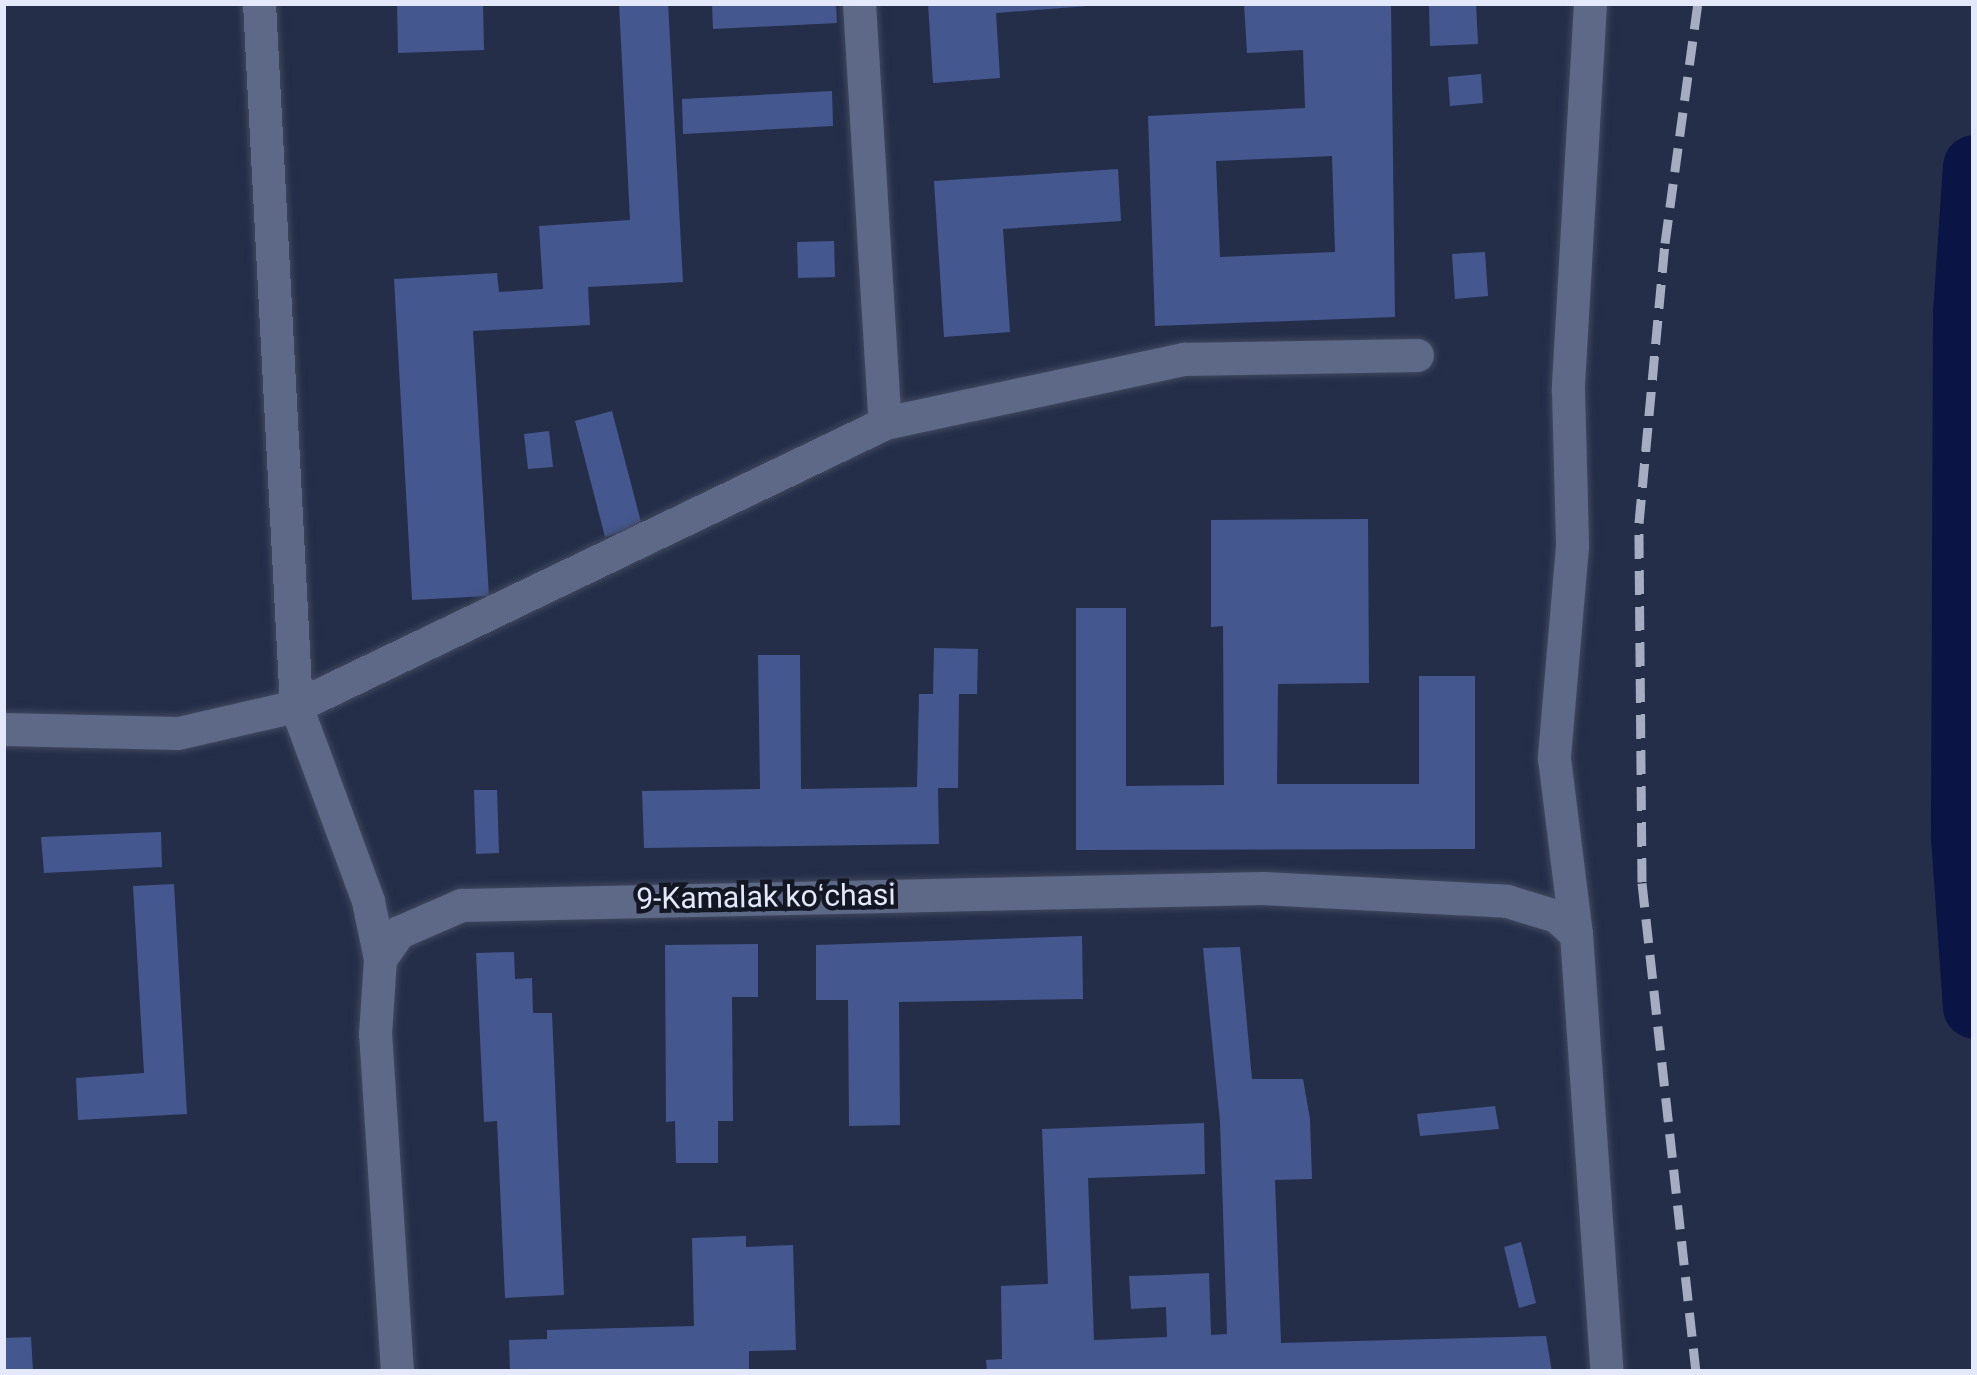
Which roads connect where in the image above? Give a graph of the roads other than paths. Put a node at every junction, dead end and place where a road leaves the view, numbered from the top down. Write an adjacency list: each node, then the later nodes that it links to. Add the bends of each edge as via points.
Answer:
1 (260, 3): 6 (street)
2 (859, 3): 5 (street)
3 (1590, 3): 8 (street, via 1568,390 1572,547 1554,758)
4 (1417, 355): 5 (street, via 1184,359)
5 (884, 423): 6 (street)
6 (296, 706): 7 (street, via 178,734); 9 (street, via 368,902)
7 (3, 729)
8 (1576, 934): 9 (street, 9-Kamalak koʻchasi, via 1538,908 1487,898 1098,890 461,905 399,932); 11 (street)
9 (380, 958): 10 (street, via 375,1034)
10 (397, 1372)
11 (1607, 1372)

